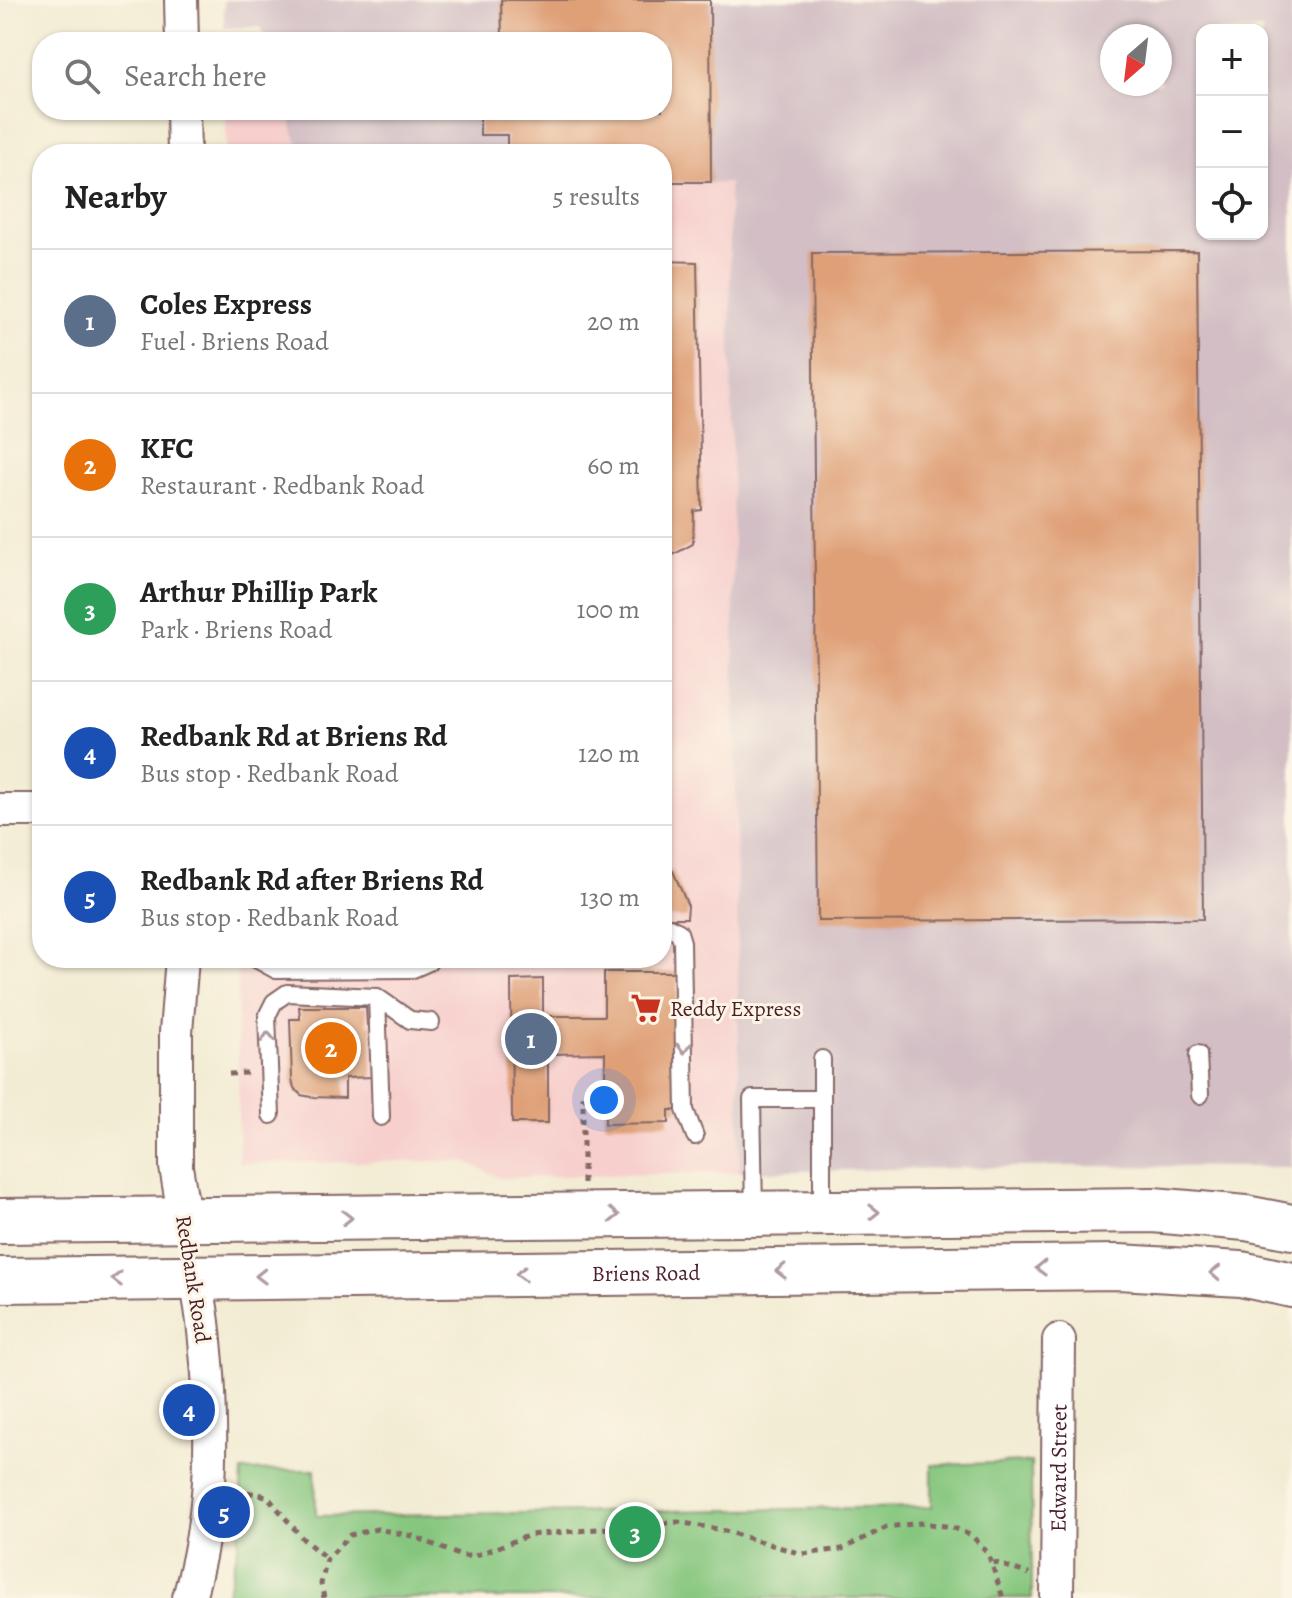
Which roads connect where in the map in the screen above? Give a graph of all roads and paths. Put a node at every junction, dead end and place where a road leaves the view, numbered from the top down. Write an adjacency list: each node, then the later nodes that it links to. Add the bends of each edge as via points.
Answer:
1 (181, 0): 2 (street)
2 (182, 32)
3 (183, 120): 4 (street)
4 (184, 144)
5 (0, 810): 6 (street)
6 (32, 810)
7 (672, 930): 20 (lane, one-way to 20, via 679,932 682,942 685,1110)
8 (181, 968): 26 (street, Redbank Road, via 176,1167)
9 (272, 968): 10 (lane)
10 (415, 968)
11 (377, 997): 12 (lane, via 410,1020); 18 (lane, one-way to 11, via 267,1016 274,1002 287,993); 19 (lane)
12 (431, 1022)
13 (1198, 1054): 15 (lane)
14 (822, 1059): 17 (lane)
15 (1200, 1095)
16 (605, 1097): 21 (path, via 583,1098)
17 (822, 1099): 24 (lane); 25 (lane, via 752,1099)
18 (271, 1115)
19 (381, 1117)
20 (695, 1136)
21 (583, 1184)
22 (1292, 1195): 23 (highway)
23 (1153, 1210): 24 (highway, one-way to 23); 28 (highway)
24 (822, 1212): 25 (highway)
25 (754, 1213): 26 (highway, one-way to 25)
26 (185, 1220): 27 (highway); 29 (highway, Redbank Road)
27 (0, 1221)
28 (1292, 1227)
29 (195, 1277): 30 (highway, Briens Road, one-way to 30); 31 (highway, Briens Road, one-way to 29, via 1241,1274 1119,1267); 35 (street, Redbank Road, via 204,1311 211,1482)
30 (0, 1280)
31 (1292, 1285)
32 (1059, 1340): 38 (street, Edward Street)
33 (233, 1490): 34 (path, via 267,1496)
34 (327, 1559): 36 (path, via 321,1584); 37 (path, via 350,1535 377,1529 474,1556 530,1535 678,1522 802,1554 842,1549 887,1527 921,1523 972,1536 988,1553)
35 (189, 1598)
36 (324, 1598)
37 (1003, 1598)
38 (1057, 1598)

